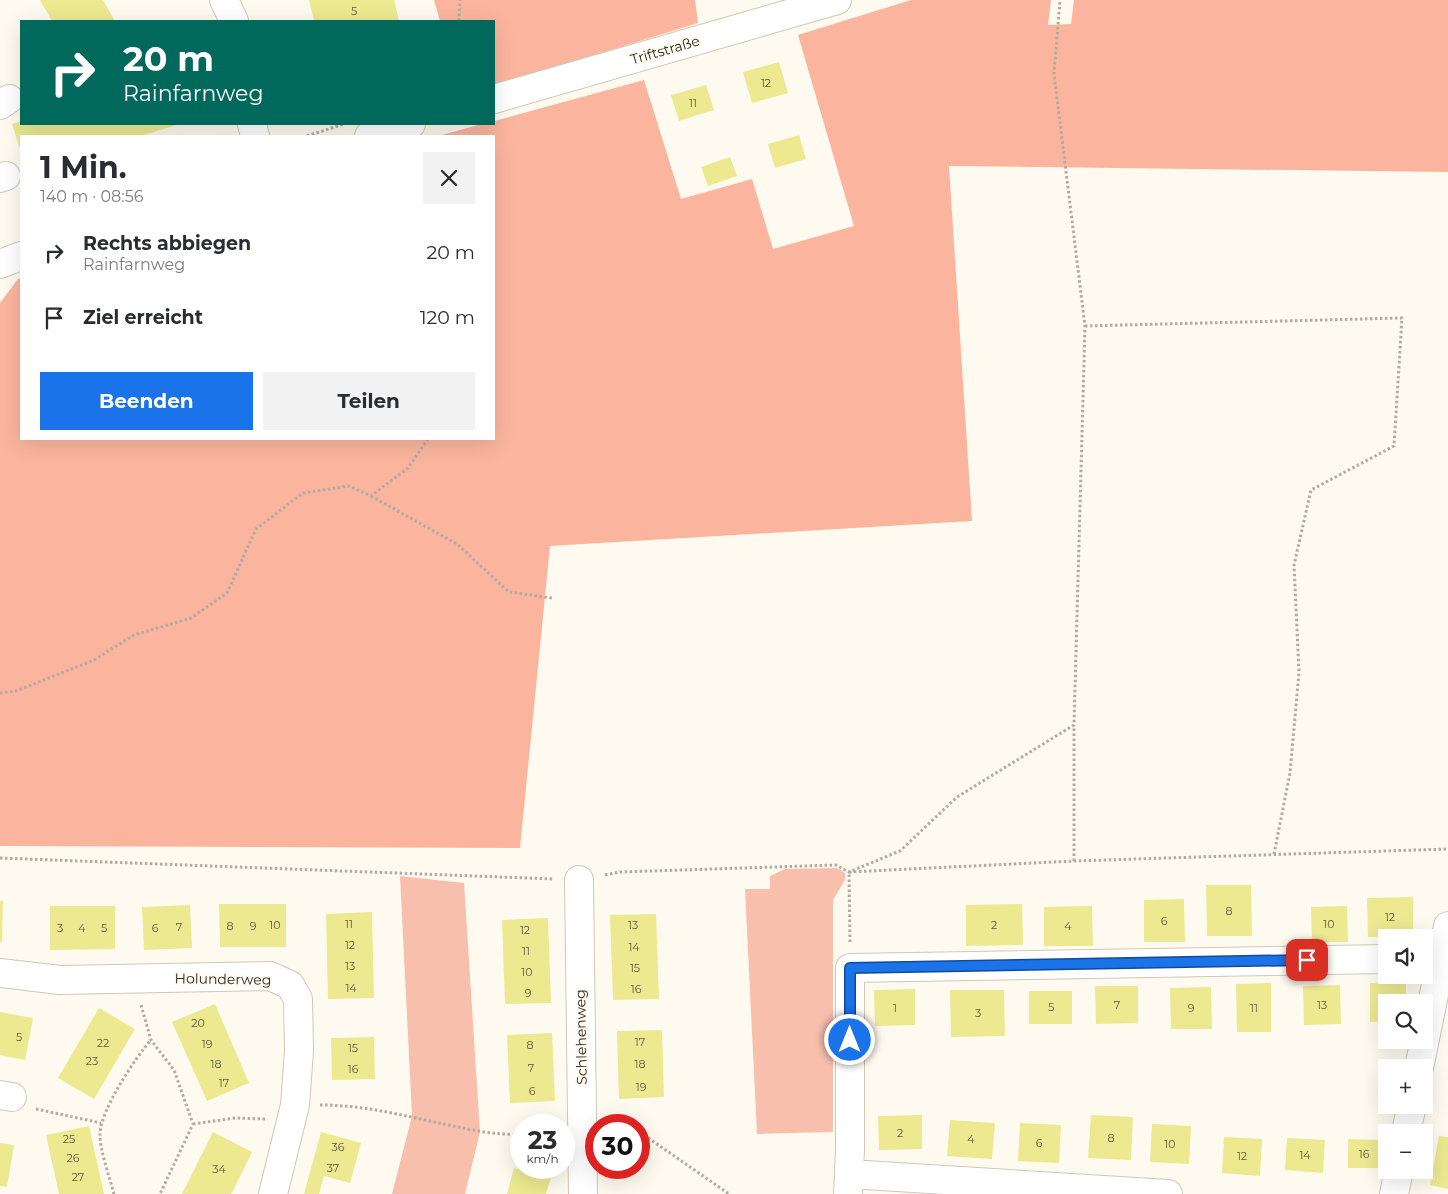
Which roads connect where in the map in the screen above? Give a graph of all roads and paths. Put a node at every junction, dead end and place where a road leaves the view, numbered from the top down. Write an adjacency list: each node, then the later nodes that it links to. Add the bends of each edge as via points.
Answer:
1 (224, 0): 5 (street)
2 (460, 0): 6 (path)
3 (834, 0): 7 (street, Triftstraße)
4 (1060, 0): 14 (path, via 1054,74)
5 (234, 20)
6 (459, 20)
7 (495, 99)
8 (341, 125): 10 (path)
9 (408, 125): 11 (street)
10 (310, 135)
11 (372, 135)
12 (20, 256): 13 (street)
13 (0, 264)
14 (1085, 326): 19 (path); 21 (path, via 1402,318 1394,446 1311,490 1294,565 1299,672 1290,773)
15 (427, 440): 16 (path, via 408,468)
16 (371, 496): 17 (path, via 457,544 509,592); 18 (path, via 349,486 303,493 256,529 227,593 191,618 134,635 94,660 16,691)
17 (552, 598)
18 (0, 693)
19 (1074, 725): 23 (path); 24 (path, via 957,797 900,851)
20 (1448, 849): 21 (path)
21 (1274, 854): 23 (path)
22 (0, 858): 25 (path)
23 (1074, 861): 24 (path)
24 (849, 872): 25 (path, via 836,865 758,867 620,872); 29 (path)
25 (579, 880): 46 (street, Schlehenweg)
26 (1448, 926): 27 (street)
27 (1433, 958)
28 (1378, 959): 29 (street)
29 (850, 968): 42 (street)
30 (0, 973): 31 (street, Holunderweg, via 60,980)
31 (133, 979): 33 (path); 36 (street, Holunderweg, via 270,976 290,984 298,998 299,1051)
32 (1430, 984): 34 (street)
33 (151, 1040): 37 (path, via 135,1059); 38 (path, via 174,1070)
34 (1420, 1059)
35 (6, 1096): 37 (path, via 13,1104)
36 (293, 1112): 38 (path); 39 (path, via 349,1105 480,1132); 45 (street, Holunderweg)
37 (101, 1123): 43 (path, via 100,1135)
38 (193, 1124): 44 (path)
39 (510, 1134)
40 (650, 1139): 47 (path)
41 (1397, 1179): 49 (street)
42 (849, 1184): 48 (street)
43 (114, 1194)
44 (160, 1194)
45 (274, 1194)
46 (583, 1194)
47 (729, 1194)
48 (1168, 1194)
49 (1394, 1194)

